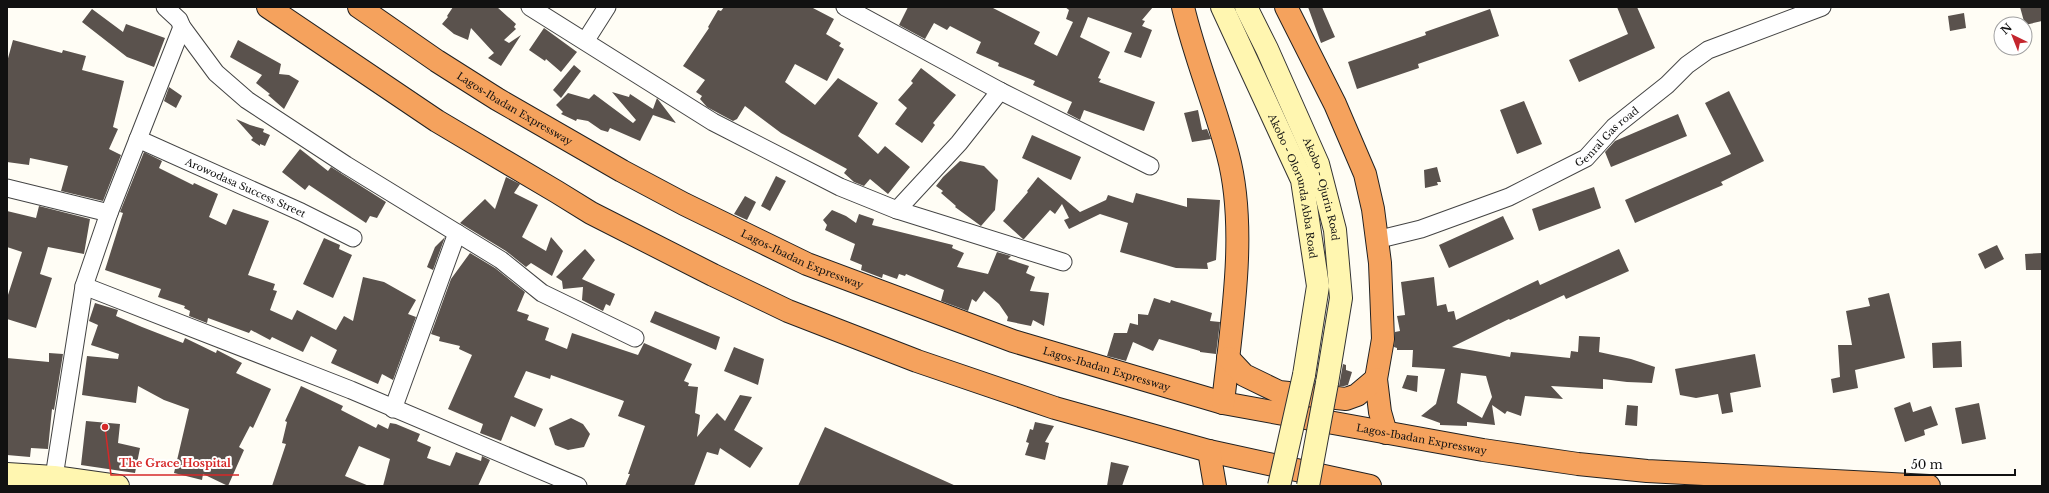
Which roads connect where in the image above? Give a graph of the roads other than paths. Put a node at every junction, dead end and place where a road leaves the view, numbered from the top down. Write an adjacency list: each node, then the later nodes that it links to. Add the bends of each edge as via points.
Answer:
1 (165, 7): 12 (street, via 179,20)
2 (268, 7): 31 (highway, via 437,121 598,216 764,301 918,361 1055,408)
3 (359, 7): 28 (highway, Lagos-Ibadan Expressway, via 437,61 558,135 684,204 807,264 1013,341)
4 (530, 7): 13 (street)
5 (607, 7): 13 (street)
6 (845, 7): 14 (street)
7 (1183, 7): 26 (highway, via 1191,42 1228,155 1236,203 1237,256)
8 (1222, 7): 37 (main road, Akobo - Olorunda Abba Road, bridge, via 1302,180 1318,286 1304,375)
9 (1246, 7): 38 (main road, Akobo - Ojurin Road, bridge, via 1318,164 1335,230 1341,298)
10 (1286, 7): 22 (highway, via 1335,104 1365,174 1373,209)
11 (1822, 7): 22 (street, Genral Gas road, via 1708,50 1614,127 1586,158 1509,197 1420,229)
12 (182, 27): 15 (street); 20 (street, via 216,73 247,100)
13 (586, 40): 18 (street, via 714,122 840,187)
14 (1000, 91): 16 (street); 18 (street, via 959,143)
15 (138, 139): 19 (street); 21 (street, Arowodasa Success Street)
16 (1150, 166)
17 (7, 188): 19 (street)
18 (897, 210): 23 (street)
19 (109, 213): 24 (street)
20 (457, 233): 25 (street, via 501,260 542,293); 29 (street)
21 (353, 238)
22 (1376, 240): 27 (highway, via 1380,263 1384,340)
23 (1063, 262)
24 (84, 286): 29 (street); 33 (street)
25 (635, 338)
26 (1228, 358): 27 (highway, via 1244,375 1279,392 1346,399 1357,395); 28 (highway)
27 (1376, 379): 30 (highway, via 1380,412)
28 (1223, 403): 30 (highway, Lagos-Ibadan Expressway)
29 (393, 408): 34 (street)
30 (1386, 433): 40 (highway, Lagos-Ibadan Expressway, via 1578,464 1640,470)
31 (1209, 451): 36 (highway); 39 (highway)
32 (7, 474): 33 (main road)
33 (54, 477): 35 (main road)
34 (572, 485)
35 (118, 486)
36 (1215, 486)
37 (1279, 486)
38 (1308, 486)
39 (1370, 486)
40 (1930, 486)

